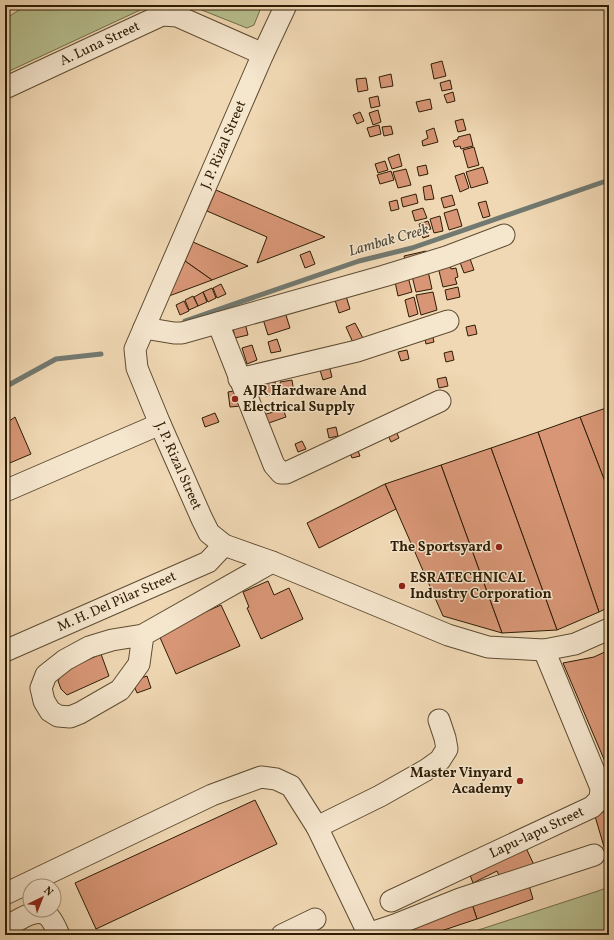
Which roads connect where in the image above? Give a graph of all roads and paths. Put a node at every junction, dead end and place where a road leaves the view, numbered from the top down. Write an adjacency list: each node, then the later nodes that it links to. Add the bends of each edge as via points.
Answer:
1 (286, 5): 2 (street, J. P. Rizal Street)
2 (263, 54): 3 (street, A. Luna Street, via 177,16 162,15); 7 (street, J. P. Rizal Street)
3 (5, 88)
4 (504, 235): 6 (street, via 446,257)
5 (448, 321): 8 (street, via 357,351)
6 (218, 323): 7 (street, via 182,333); 8 (street)
7 (144, 328): 10 (street, J. P. Rizal Street, via 135,349 137,368)
8 (239, 379): 9 (street, via 274,465 281,473 286,473)
9 (440, 401)
10 (160, 424): 11 (street); 12 (street, J. P. Rizal Street, via 209,533)
11 (5, 491)
12 (224, 545): 13 (street, J. P. Rizal Street); 17 (street, M. H. Del Pilar Street, via 208,562)
13 (272, 562): 15 (street); 16 (street, J. P. Rizal Street, via 448,635 488,647)
14 (609, 629): 16 (street, J. P. Rizal Street, via 575,644)
15 (143, 635): 15 (street, via 90,647 65,660 46,675 41,688 44,702 50,711 58,716 70,717 120,690 140,664)
16 (544, 650): 22 (street, Lapu-lapu Street, via 601,788 600,799 592,808)
17 (5, 651)
18 (439, 720): 19 (street, via 447,749 440,760 380,796)
19 (317, 826): 21 (street, via 291,786 276,779 261,777 212,795); 27 (street)
20 (594, 855): 27 (street, via 460,899)
21 (5, 894)
22 (391, 901)
23 (316, 919): 26 (street)
24 (5, 928): 25 (street, via 39,912 48,915)
25 (59, 935)
26 (282, 935)
27 (368, 935)

